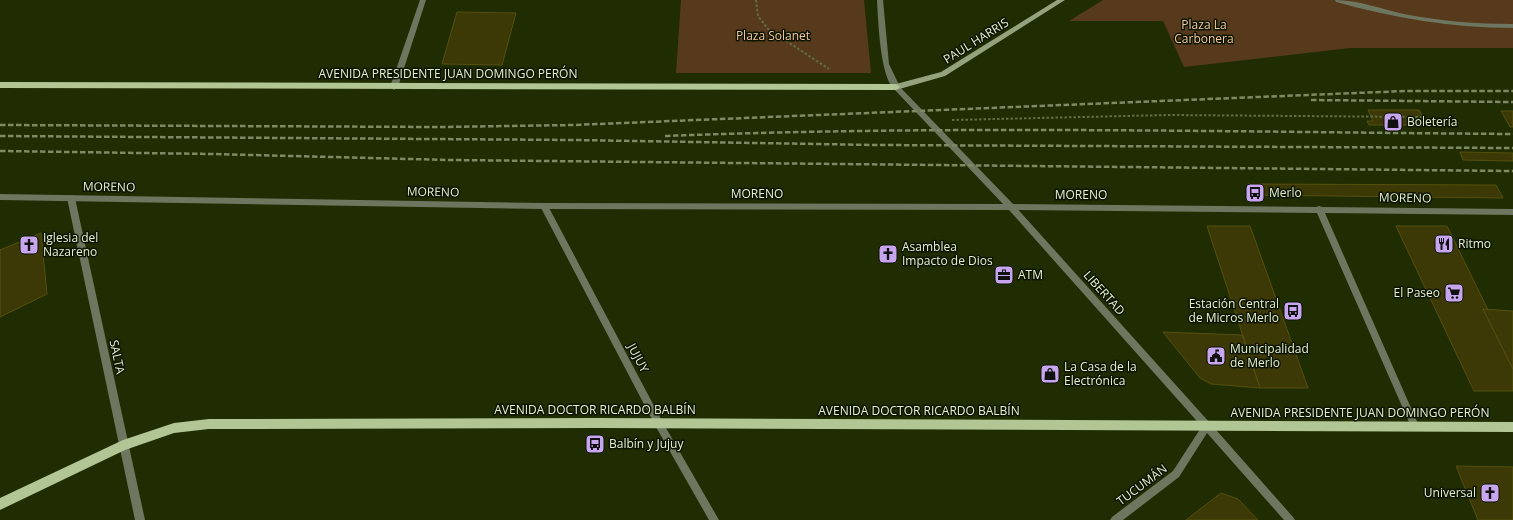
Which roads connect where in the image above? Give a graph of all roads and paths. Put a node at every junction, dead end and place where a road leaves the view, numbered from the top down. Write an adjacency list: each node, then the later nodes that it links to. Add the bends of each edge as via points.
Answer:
1 (423, 0): 9 (street)
2 (756, 0): 8 (path, via 758,16 768,29)
3 (880, 0): 10 (street, via 886,64)
4 (1062, 0): 10 (main road, PAUL HARRIS, via 943,74)
5 (1338, 0): 6 (street, via 1376,11 1416,18 1458,24)
6 (1513, 26)
7 (0, 85): 9 (main road, AVENIDA PRESIDENTE JUAN DOMINGO PERÓN)
8 (856, 86): 9 (main road, AVENIDA PRESIDENTE JUAN DOMINGO PERÓN); 10 (main road, AVENIDA PRESIDENTE JUAN DOMINGO PERÓN)
9 (394, 87)
10 (896, 87): 12 (street, LIBERTAD)
11 (1424, 117): 12 (path, via 1169,115)
12 (930, 121): 16 (street, LIBERTAD)
13 (0, 197): 14 (street, MORENO)
14 (71, 198): 15 (street, MORENO); 23 (street, SALTA)
15 (544, 206): 16 (street, MORENO); 19 (street, JUJUY)
16 (1011, 207): 17 (street, MORENO); 20 (street, LIBERTAD)
17 (1319, 209): 18 (street, MORENO); 21 (street)
18 (1513, 212)
19 (659, 424): 20 (main road, AVENIDA DOCTOR RICARDO BALBÍN); 23 (main road, AVENIDA DOCTOR RICARDO BALBÍN, via 209,424 174,428); 26 (street, JUJUY)
20 (1207, 426): 21 (main road, AVENIDA PRESIDENTE JUAN DOMINGO PERÓN); 27 (street, TUCUMÁN, via 1176,474); 28 (street, LIBERTAD)
21 (1415, 426): 22 (main road, AVENIDA PRESIDENTE JUAN DOMINGO PERÓN)
22 (1513, 427)
23 (123, 444): 24 (main road, AVENIDA DOCTOR RICARDO BALBÍN); 25 (street, SALTA)
24 (0, 504)
25 (140, 520)
26 (714, 520)
27 (1115, 520)
28 (1290, 520)

